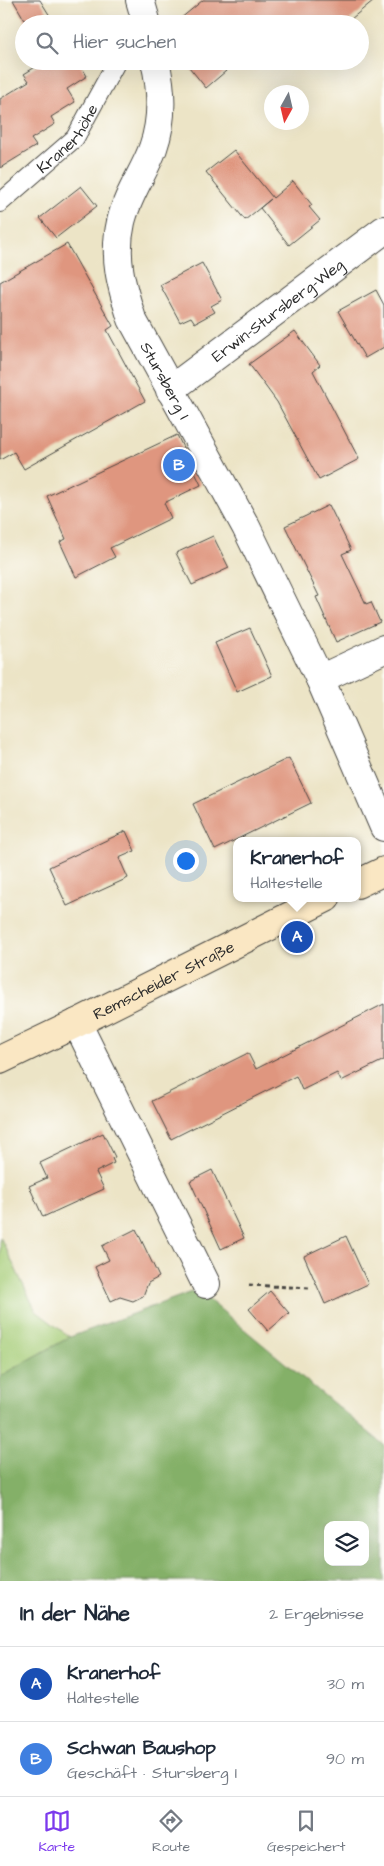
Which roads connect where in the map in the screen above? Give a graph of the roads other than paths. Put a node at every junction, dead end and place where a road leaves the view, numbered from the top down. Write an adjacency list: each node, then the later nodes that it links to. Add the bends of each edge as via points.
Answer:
1 (112, 70): 3 (lane, Kranerhöhe, via 74,138)
2 (158, 70): 5 (street, Stursberg I, via 160,118 153,148 121,221 117,252 120,284 132,318)
3 (0, 203)
4 (384, 230): 5 (street, Erwin-Stursberg-Weg)
5 (170, 390): 7 (street, Stursberg I, via 246,527)
6 (384, 649): 7 (street)
7 (320, 679): 8 (street, Stursberg I)
8 (384, 827)
9 (384, 871): 10 (main road)
10 (361, 882)
11 (318, 902): 12 (main road, Remscheider Straße)
12 (77, 1023): 13 (main road, Remscheider Straße); 14 (street)
13 (0, 1060)
14 (206, 1284)

